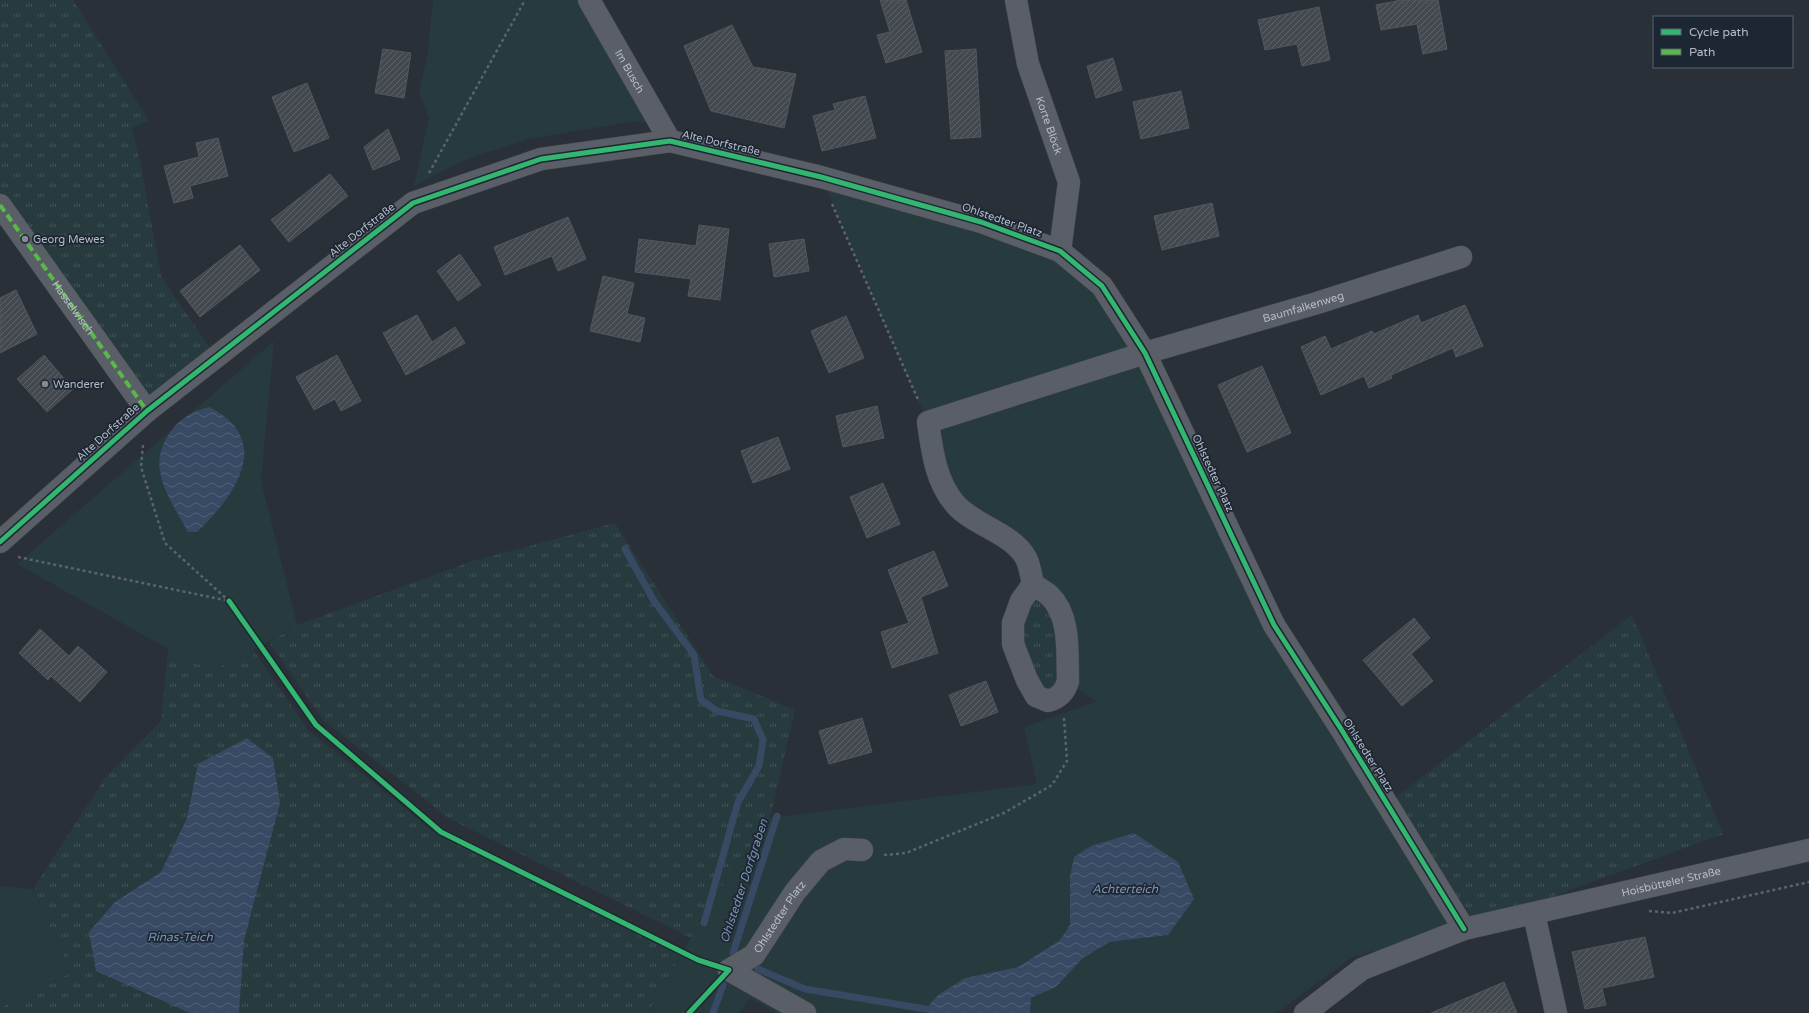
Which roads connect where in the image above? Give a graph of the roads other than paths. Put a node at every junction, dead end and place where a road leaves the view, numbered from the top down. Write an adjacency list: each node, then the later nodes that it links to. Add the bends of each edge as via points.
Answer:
1 (589, 0): 3 (street, Im Busch)
2 (1016, 0): 6 (street, Korte Blöck, via 1028,64 1069,182)
3 (670, 141): 4 (street, Alte Dorfstraße); 9 (street, Alte Dorfstraße, via 541,159 413,203)
4 (821, 178): 6 (street, Ohlstedter Platz, via 982,222)
5 (0, 205): 9 (street, Hasselwisch)
6 (1060, 251): 8 (street, Ohlstedter Platz, via 1102,286)
7 (1461, 258): 8 (street, Baumfalkenweg, via 1317,303)
8 (1145, 352): 11 (street, via 928,422 934,461 945,491 957,506 984,527 1018,547 1026,559); 15 (street, Ohlstedter Platz, via 1274,625)
9 (147, 411): 10 (street, Alte Dorfstraße)
10 (6, 549)
11 (1033, 584): 11 (street, via 1021,601 1014,623 1013,644 1036,696 1048,702 1060,696 1068,681 1067,635 1061,613 1049,595)
12 (862, 850): 16 (street, Ohlstedter Platz, via 844,849 821,861 795,892 754,955 729,970)
13 (1809, 850): 14 (street, Hoisbütteler Straße)
14 (1534, 914): 15 (street); 18 (street)
15 (1464, 929): 17 (street, via 1362,969)
16 (805, 1013)
17 (1305, 1013)
18 (1556, 1013)

